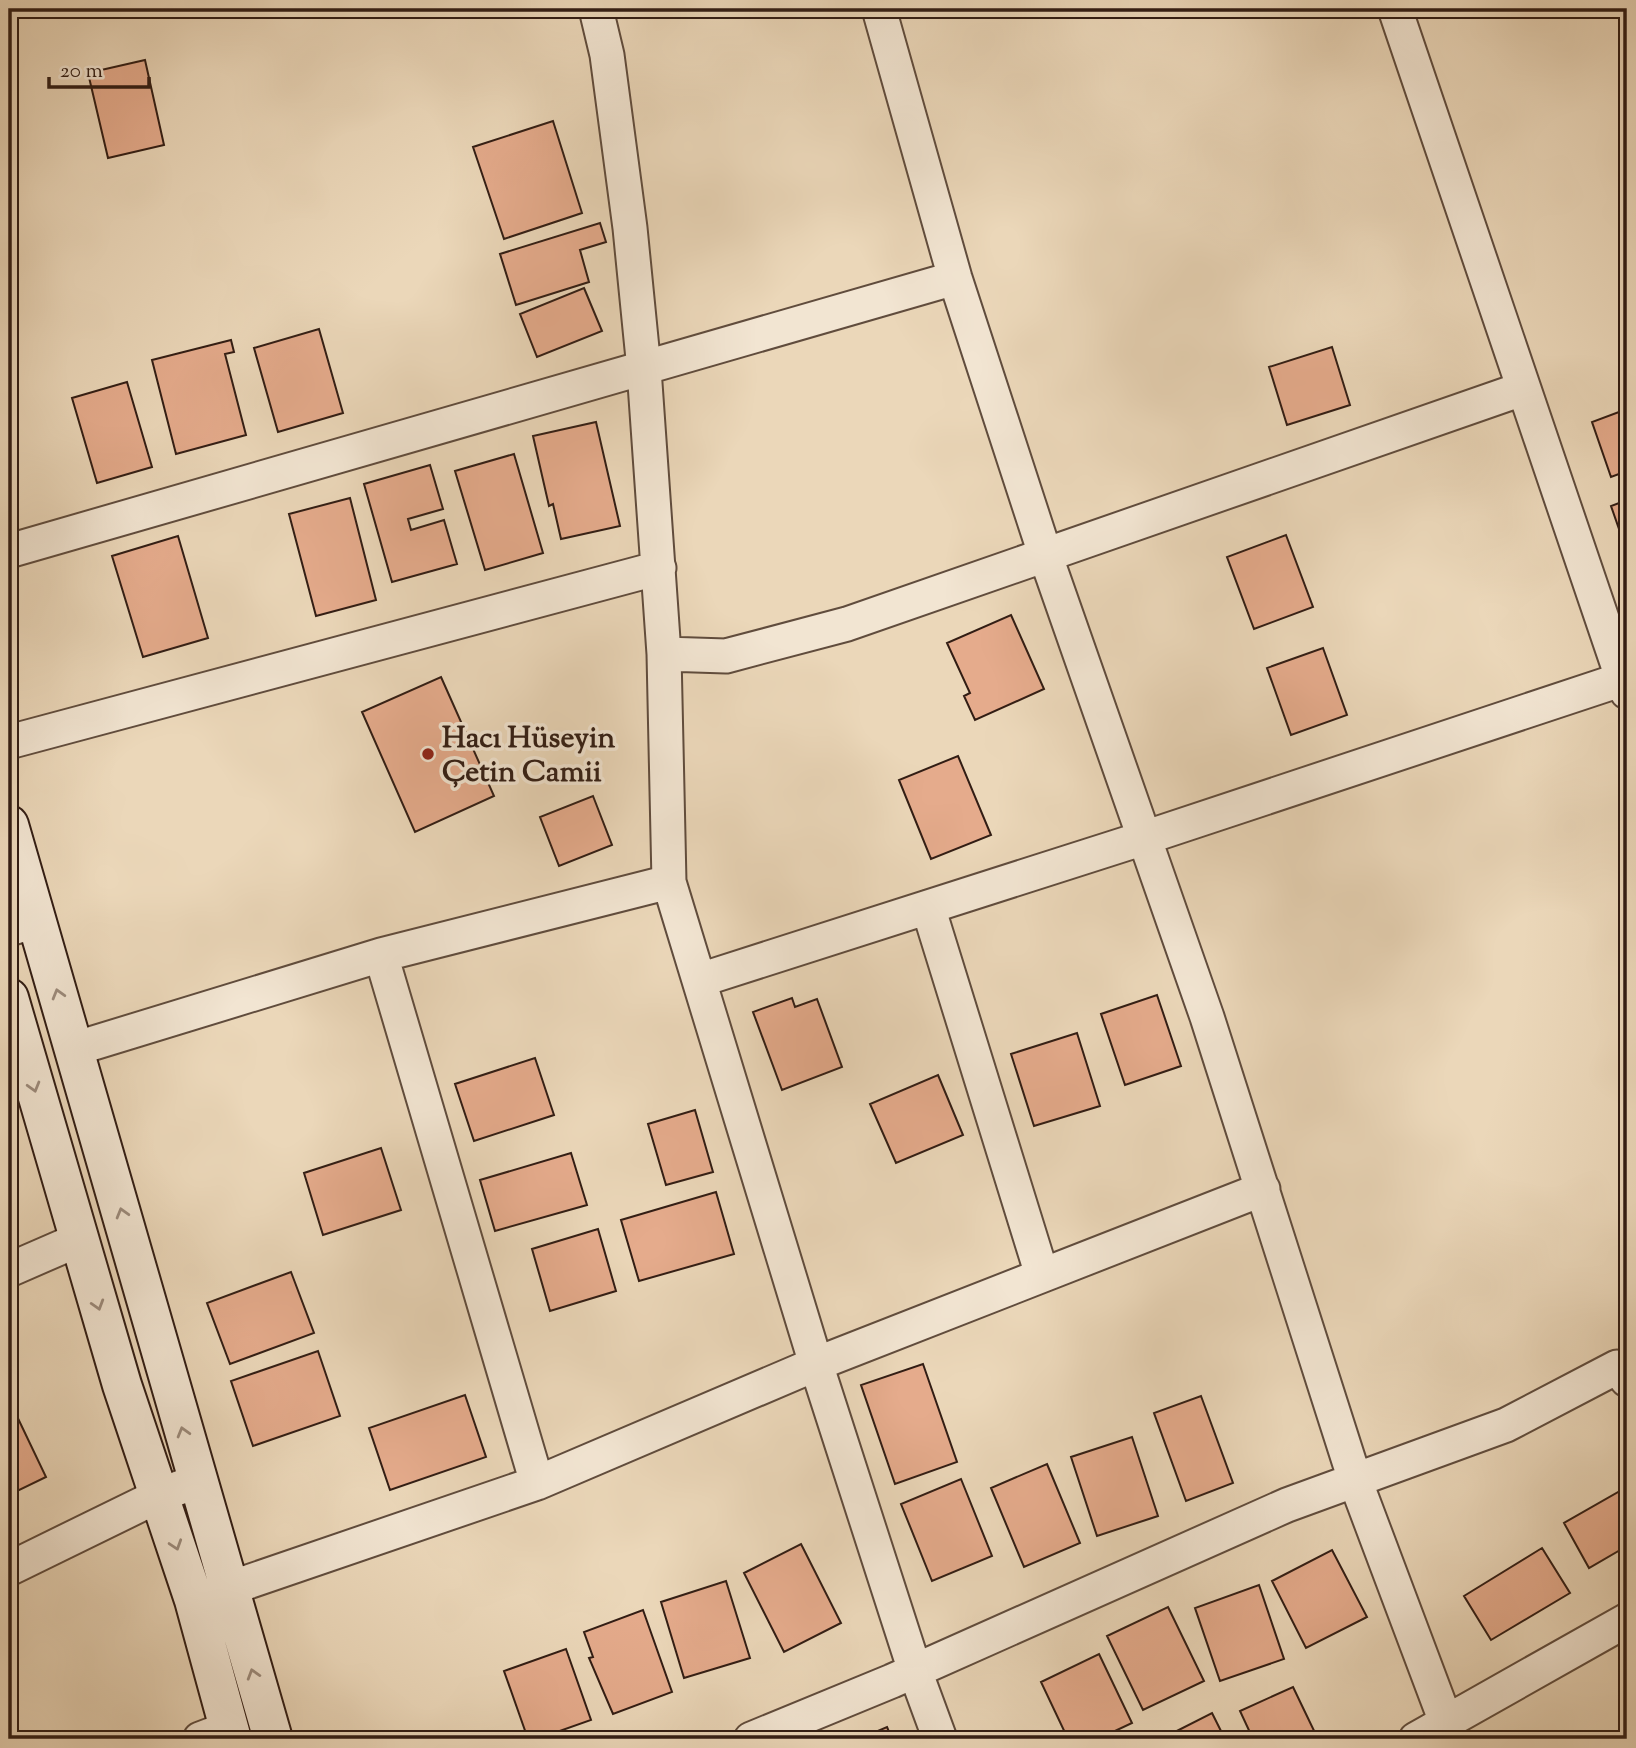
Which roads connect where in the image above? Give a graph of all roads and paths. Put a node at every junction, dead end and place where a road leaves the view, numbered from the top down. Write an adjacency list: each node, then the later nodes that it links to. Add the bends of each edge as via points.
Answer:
1 (596, 9): 5 (street, via 607,55)
2 (879, 9): 4 (street)
3 (1395, 9): 6 (street)
4 (955, 278): 5 (street); 8 (street)
5 (644, 369): 7 (street); 9 (street)
6 (1522, 389): 8 (street); 11 (street)
7 (9, 551)
8 (1046, 557): 10 (street, via 847,624 726,656); 14 (street)
9 (659, 568): 10 (street); 12 (street)
10 (664, 653): 15 (street)
11 (1625, 685): 14 (street)
12 (9, 742)
13 (9, 825): 17 (street)
14 (1144, 838): 16 (street); 22 (street)
15 (669, 882): 18 (street); 19 (street)
16 (928, 907): 19 (street); 25 (street)
17 (23, 925): 21 (street, one-way to 17)
18 (381, 955): 21 (street); 30 (street)
19 (700, 980): 26 (street)
20 (9, 998): 23 (street, one-way to 23)
21 (74, 1049): 29 (street, one-way to 21)
22 (1263, 1189): 25 (street); 28 (street)
23 (78, 1240): 24 (street); 31 (street, one-way to 31)
24 (9, 1270)
25 (1042, 1275): 26 (street)
26 (816, 1364): 30 (street); 35 (street)
27 (1624, 1370): 28 (street, via 1506,1425)
28 (1355, 1480): 35 (street, via 1287,1505); 36 (street)
29 (197, 1481): 31 (street); 33 (street)
30 (537, 1483): 33 (street)
31 (160, 1495): 32 (street); 33 (street, one-way to 33)
32 (9, 1569)
33 (211, 1595): 37 (street); 38 (street, one-way to 33)
34 (1627, 1620): 36 (street)
35 (915, 1671): 39 (street); 40 (street)
36 (1446, 1722): 41 (street)
37 (220, 1735)
38 (273, 1739)
39 (751, 1739)
40 (940, 1739)
41 (1416, 1739)

